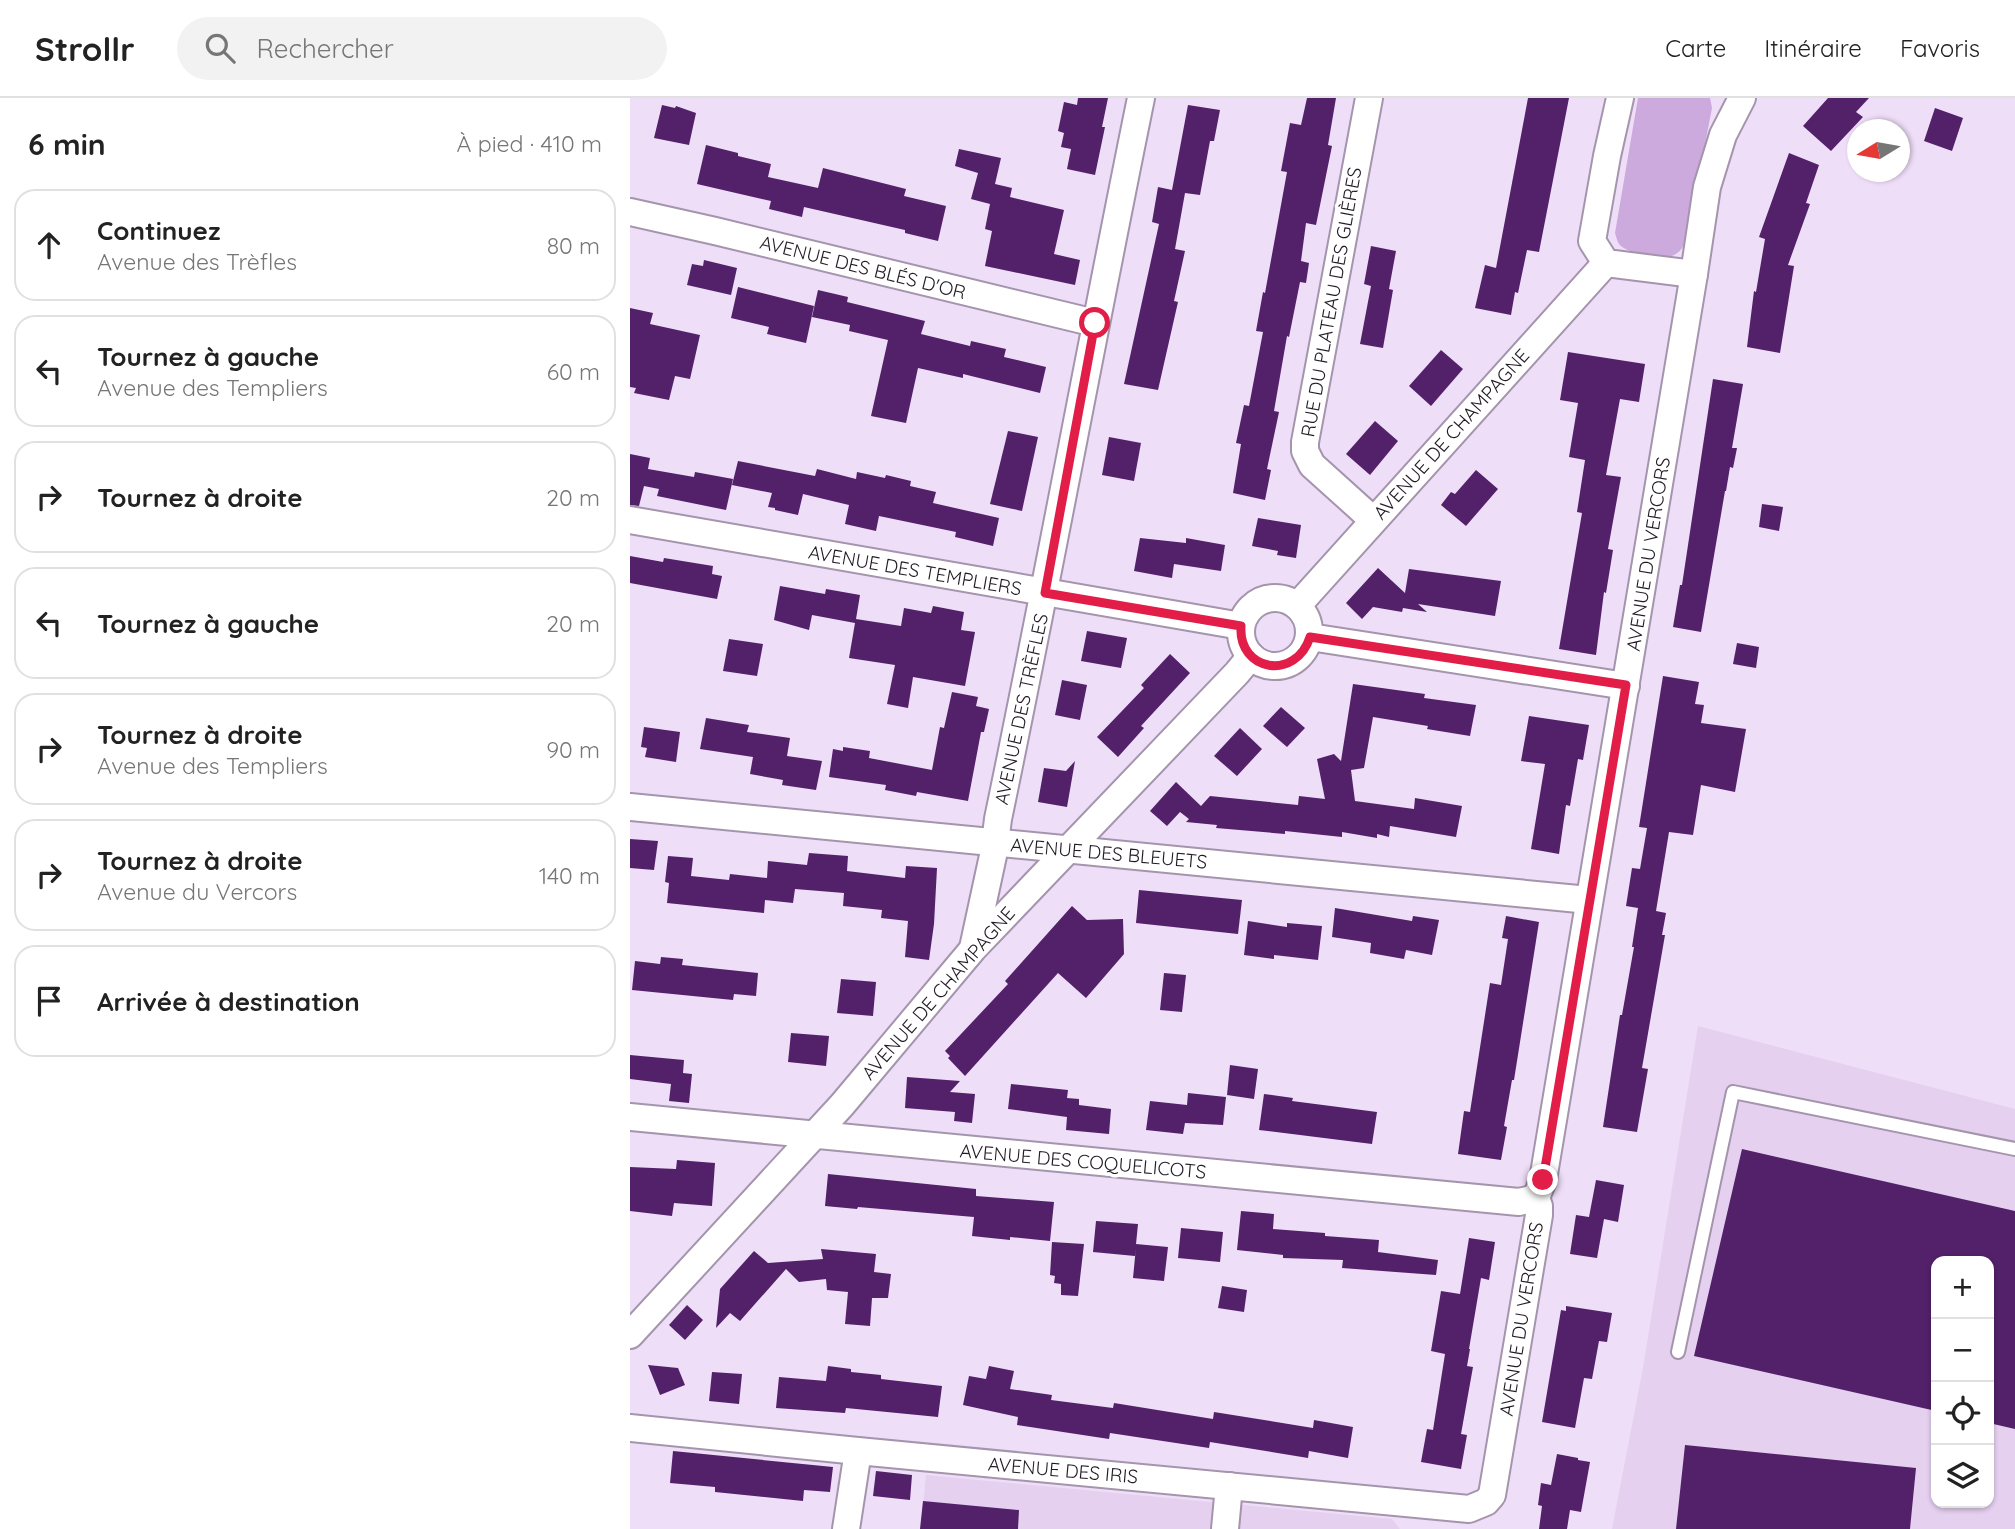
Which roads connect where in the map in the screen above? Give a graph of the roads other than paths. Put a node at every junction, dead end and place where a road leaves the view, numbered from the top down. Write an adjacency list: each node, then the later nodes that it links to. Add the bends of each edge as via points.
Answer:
1 (1141, 98): 8 (street, AVENUE DES TRÈFLES)
2 (1368, 98): 10 (street, RUE DU PLATEAU DES GLIÈRES, via 1305,451 1312,466)
3 (1620, 98): 6 (street, via 1592,241)
4 (1742, 98): 7 (street, AVENUE DU VERCORS, via 1723,135 1707,187)
5 (630, 212): 8 (street, AVENUE DES BLÉS D'OR)
6 (1606, 263): 7 (street); 10 (street, AVENUE DE CHAMPAGNE)
7 (1693, 274): 16 (street, AVENUE DU VERCORS)
8 (1095, 323): 11 (street, AVENUE DES TRÈFLES)
9 (630, 520): 11 (street, AVENUE DES TEMPLIERS)
10 (1373, 520): 12 (street, AVENUE DE CHAMPAGNE)
11 (1045, 593): 13 (street, AVENUE DES TEMPLIERS); 18 (street, AVENUE DES TRÈFLES)
12 (1298, 606): 13 (street, via 1286,598 1263,599 1246,613); 14 (street, via 1309,623)
13 (1241, 626): 15 (street)
14 (1310, 637): 15 (street, via 1300,656 1281,666 1269,666); 16 (street)
15 (1251, 656): 19 (street, AVENUE DE CHAMPAGNE)
16 (1626, 685): 20 (street, AVENUE DU VERCORS)
17 (630, 807): 18 (street, AVENUE DES BLEUETS)
18 (995, 842): 19 (street, AVENUE DES BLEUETS); 21 (street, AVENUE DES TRÈFLES)
19 (1069, 848): 20 (street, AVENUE DES BLEUETS); 21 (street, AVENUE DE CHAMPAGNE)
20 (1589, 900): 25 (street, AVENUE DU VERCORS, via 1543,1180)
21 (973, 949): 23 (street, AVENUE DE CHAMPAGNE)
22 (630, 1117): 23 (street, AVENUE DES COQUELICOTS)
23 (813, 1136): 25 (street, AVENUE DES COQUELICOTS, via 1519,1202); 26 (street, AVENUE DE CHAMPAGNE)
24 (2015, 1149): 27 (lane, via 1733,1093)
25 (1536, 1198): 31 (street, AVENUE DU VERCORS, via 1539,1215)
26 (630, 1335)
27 (1678, 1352)
28 (630, 1428): 29 (street, AVENUE DES IRIS)
29 (858, 1451): 30 (street, AVENUE DES IRIS); 32 (street)
30 (1229, 1486): 31 (street, AVENUE DES IRIS, via 1469,1509); 33 (street)
31 (1492, 1494)
32 (846, 1529)
33 (1225, 1529)

